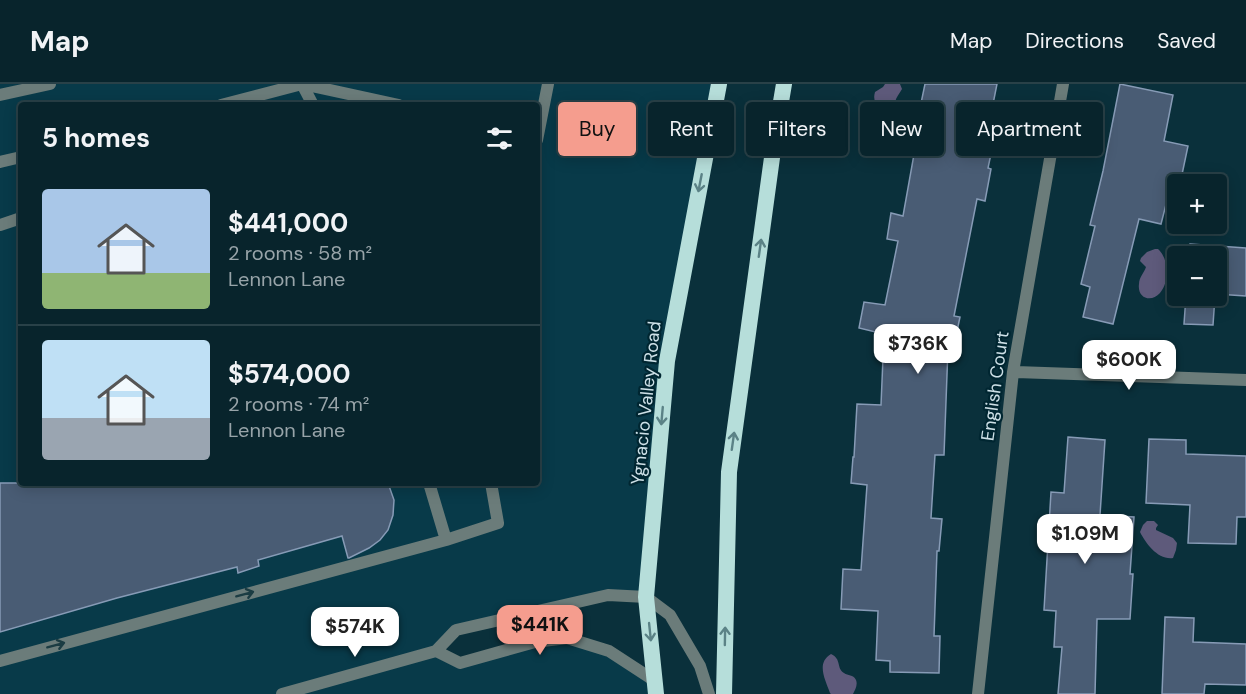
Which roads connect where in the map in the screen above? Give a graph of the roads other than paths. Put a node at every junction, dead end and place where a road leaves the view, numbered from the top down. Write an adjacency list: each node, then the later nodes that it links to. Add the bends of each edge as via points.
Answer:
1 (50, 84): 7 (street)
2 (302, 84): 8 (street); 9 (street); 10 (street)
3 (548, 84): 11 (street)
4 (719, 84): 21 (highway, Ygnacio Valley Road, one-way to 21, via 667,362)
5 (784, 84): 27 (highway, one-way to 5, via 729,472)
6 (1063, 84): 16 (street, English Court)
7 (0, 95)
8 (233, 102)
9 (311, 102)
10 (385, 102)
11 (540, 125)
12 (18, 157): 13 (street)
13 (0, 162)
14 (18, 219): 15 (street)
15 (0, 225)
16 (1013, 372): 17 (street); 28 (street, English Court)
17 (1246, 380)
18 (430, 486): 20 (street)
19 (492, 486): 20 (street, via 498,523)
20 (446, 540): 23 (street, one-way to 20)
21 (646, 597): 22 (street, via 608,595 456,630); 24 (highway, Ygnacio Valley Road, one-way to 24); 26 (street, via 670,615 700,666)
22 (436, 651): 24 (street, via 460,663 535,642 567,638 609,651); 25 (street)
23 (0, 661)
24 (656, 688)
25 (282, 694)
26 (709, 694)
27 (724, 694)
28 (978, 694)

